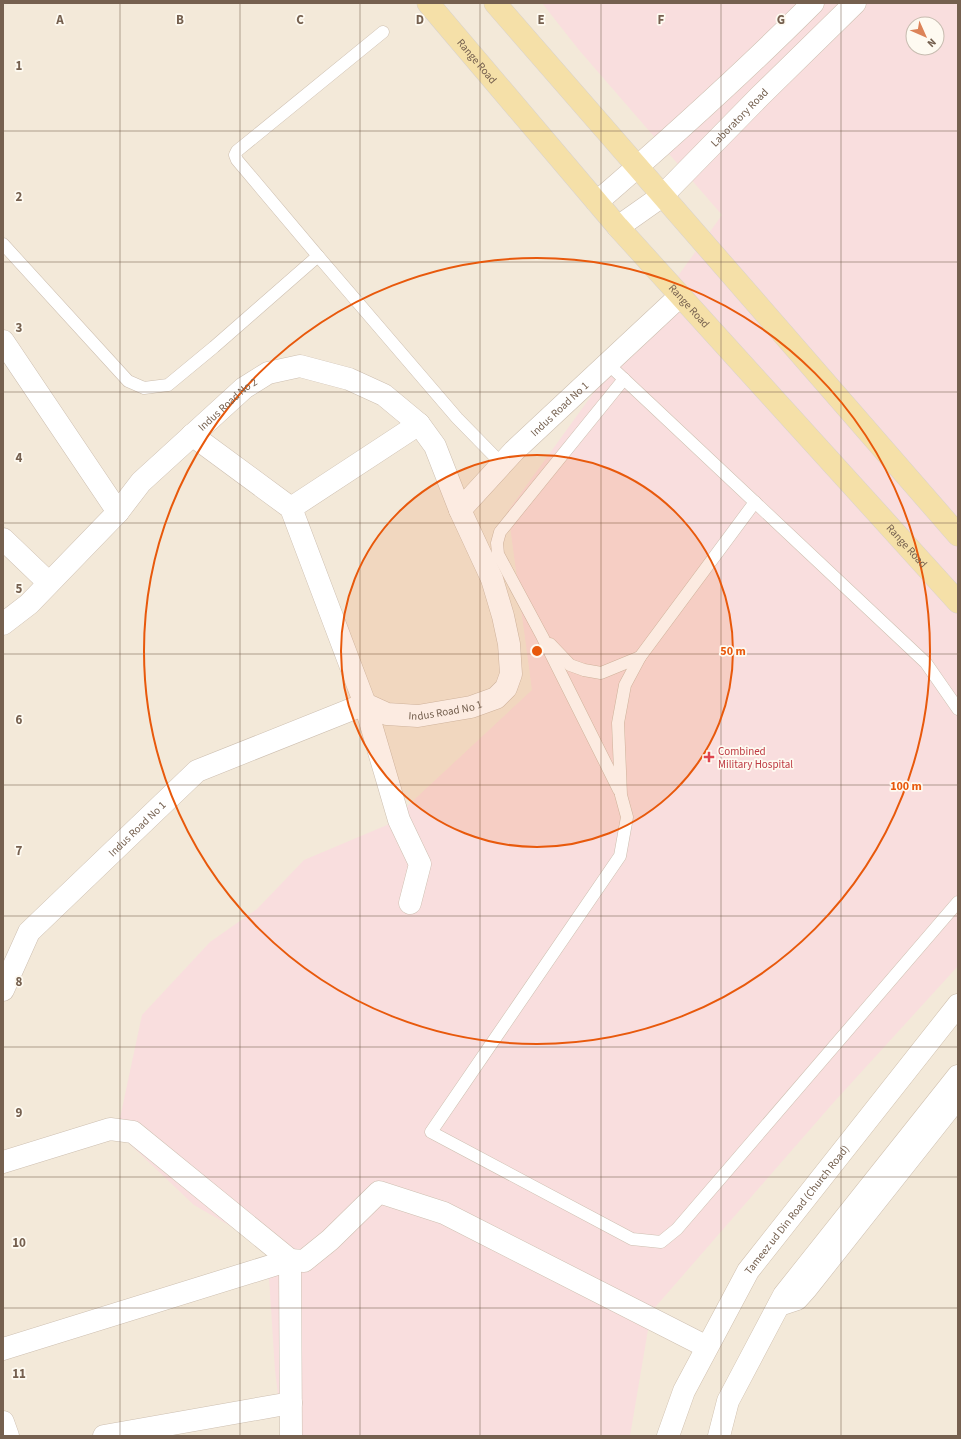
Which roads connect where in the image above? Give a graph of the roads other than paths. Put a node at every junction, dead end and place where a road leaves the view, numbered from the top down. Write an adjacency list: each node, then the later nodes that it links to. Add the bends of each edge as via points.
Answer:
1 (428, 3): 8 (main road, Range Road)
2 (495, 3): 6 (main road)
3 (813, 3): 6 (street, via 695,117)
4 (855, 3): 7 (street, Laboratory Road)
5 (383, 32): 11 (lane, via 236,151 237,160)
6 (638, 167): 7 (main road); 8 (street)
7 (662, 196): 9 (street, Laboratory Road); 23 (main road)
8 (597, 202): 9 (main road, Range Road)
9 (618, 227): 12 (main road, Range Road)
10 (3, 244): 11 (lane, via 128,381 144,388 168,386)
11 (318, 256): 18 (lane, via 458,418)
12 (680, 296): 14 (street, Indus Road No 1); 26 (main road, Range Road)
13 (3, 342): 22 (street)
14 (608, 364): 15 (lane); 18 (street, Indus Road No 1)
15 (624, 379): 19 (lane); 28 (lane, via 500,532 498,554)
16 (419, 424): 17 (street, Indus Road No 2, via 384,395 349,379 300,366 268,373 244,388); 20 (street); 21 (street, Indus Road No 2, via 435,446)
17 (192, 435): 20 (street); 22 (street, Indus Road No 2, via 141,482)
18 (502, 464): 21 (street, Indus Road No 1)
19 (755, 502): 29 (lane); 31 (lane, via 926,663)
20 (291, 508): 30 (street)
21 (460, 510): 30 (street, Indus Road No 1, via 492,579 503,616 509,644 510,674 506,688 496,698 471,707 418,716 387,714)
22 (118, 512): 25 (street, Indus Road No 2)
23 (958, 536)
24 (3, 539): 25 (street)
25 (49, 583): 27 (street, Indus Road No 2, via 30,604)
26 (958, 602)
27 (3, 624)
28 (542, 636): 29 (lane, via 570,665 584,670 601,673); 32 (lane)
29 (640, 657): 32 (lane, via 625,685 618,723)
30 (365, 704): 34 (street, via 399,820 420,864); 35 (street, Indus Road No 1, via 197,771 29,932)
31 (958, 709)
32 (622, 795): 33 (lane, via 627,817 620,856 431,1132 632,1239 661,1242 677,1229)
33 (958, 902)
34 (410, 903)
35 (3, 990)
36 (958, 1005): 42 (street, Tameez ud Din Road (Church Road), via 748,1271)
37 (958, 1076): 41 (street, via 784,1295)
38 (958, 1097): 41 (street, via 806,1289 797,1299)
39 (3, 1162): 40 (street, via 110,1129 133,1132)
40 (290, 1260): 42 (street, via 304,1261 330,1240 379,1192 444,1213); 43 (street); 44 (street)
41 (779, 1305): 50 (street, via 728,1401)
42 (707, 1347): 49 (street, Tameez ud Din Road (Church Road), via 684,1391)
43 (3, 1349)
44 (291, 1403): 47 (street); 48 (street)
45 (3, 1422): 46 (street)
46 (8, 1436)
47 (104, 1436)
48 (291, 1436)
49 (668, 1436)
50 (720, 1436)

